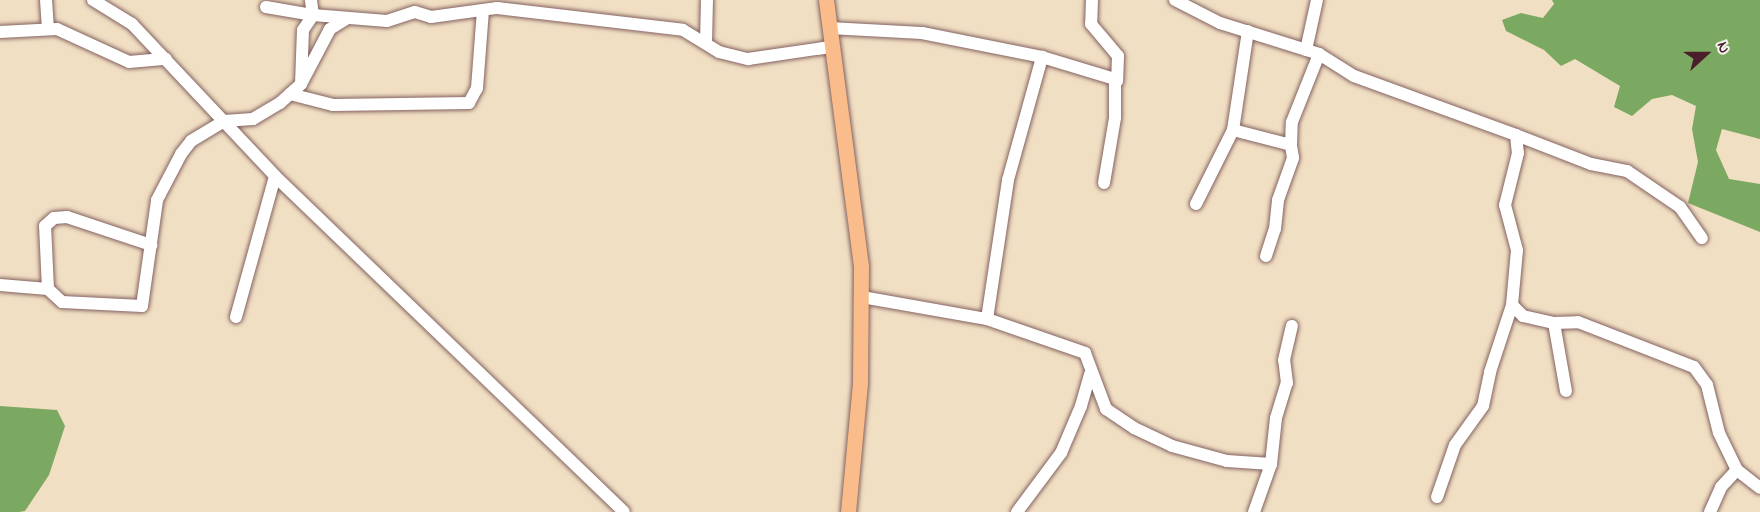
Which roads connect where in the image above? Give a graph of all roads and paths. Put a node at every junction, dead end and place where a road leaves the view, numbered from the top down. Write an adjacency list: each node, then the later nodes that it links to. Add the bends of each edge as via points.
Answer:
1 (46, 0): 14 (street)
2 (93, 0): 23 (street, via 132,24)
3 (311, 0): 12 (street)
4 (707, 0): 18 (street)
5 (826, 0): 15 (main road)
6 (1092, 0): 24 (street, via 1091,24 1118,56)
7 (1175, 0): 16 (street, via 1220,23)
8 (1317, 0): 20 (street)
9 (415, 6): 11 (street, via 431,17); 13 (street, via 387,21)
10 (266, 7): 12 (street)
11 (483, 10): 18 (street, via 617,19 683,30); 26 (street, via 477,88 469,103 333,105)
12 (313, 15): 13 (street); 25 (street, via 303,30)
13 (348, 18): 25 (street, via 330,29)
14 (48, 28): 17 (street); 23 (street, via 129,62)
15 (829, 28): 19 (main road); 22 (street, via 922,33)
16 (1248, 31): 20 (street); 28 (street)
17 (0, 32)
18 (706, 43): 19 (street, via 719,52 748,59)
19 (830, 47): 39 (main road, via 860,257)
20 (1306, 50): 21 (street)
21 (1319, 54): 29 (street, via 1354,76); 30 (street, via 1292,122)
22 (1042, 57): 24 (street, via 1102,73); 42 (street, via 1008,180)
23 (166, 59): 27 (street)
24 (1117, 81): 32 (street)
25 (301, 84): 26 (street)
26 (290, 94): 27 (street, via 253,119)
27 (224, 121): 31 (street); 35 (street, via 191,141 168,174 157,200)
28 (1233, 130): 30 (street); 33 (street)
29 (1516, 135): 34 (street, via 1591,164 1627,171 1680,207); 40 (street, via 1518,153 1505,205 1517,250)
30 (1291, 145): 36 (street, via 1293,158 1278,200 1275,230)
31 (276, 176): 41 (street); 51 (street)
32 (1104, 183)
33 (1196, 204)
34 (1702, 238)
35 (151, 245): 38 (street, via 142,306 62,302); 38 (street, via 67,217 54,218 45,226)
36 (1266, 256)
37 (0, 285): 38 (street)
38 (48, 289)
39 (862, 297): 42 (street); 52 (main road, via 860,383)
40 (1512, 305): 43 (street, via 1523,316); 50 (street, via 1483,406 1455,445)
41 (236, 317)
42 (987, 319): 45 (street, via 1085,353)
43 (1554, 323): 46 (street); 48 (street, via 1578,322 1694,368 1707,385 1719,433)
44 (1292, 326): 47 (street, via 1284,360 1287,383 1276,417)
45 (1090, 374): 47 (street, via 1106,409 1134,428 1172,446 1227,461); 53 (street, via 1060,453)
46 (1566, 391)
47 (1271, 464): 54 (street)
48 (1737, 470): 49 (street); 55 (street, via 1721,487)
49 (1760, 488)
50 (1437, 497)
51 (624, 512)
52 (848, 512)
53 (1017, 512)
54 (1254, 512)
55 (1710, 512)

